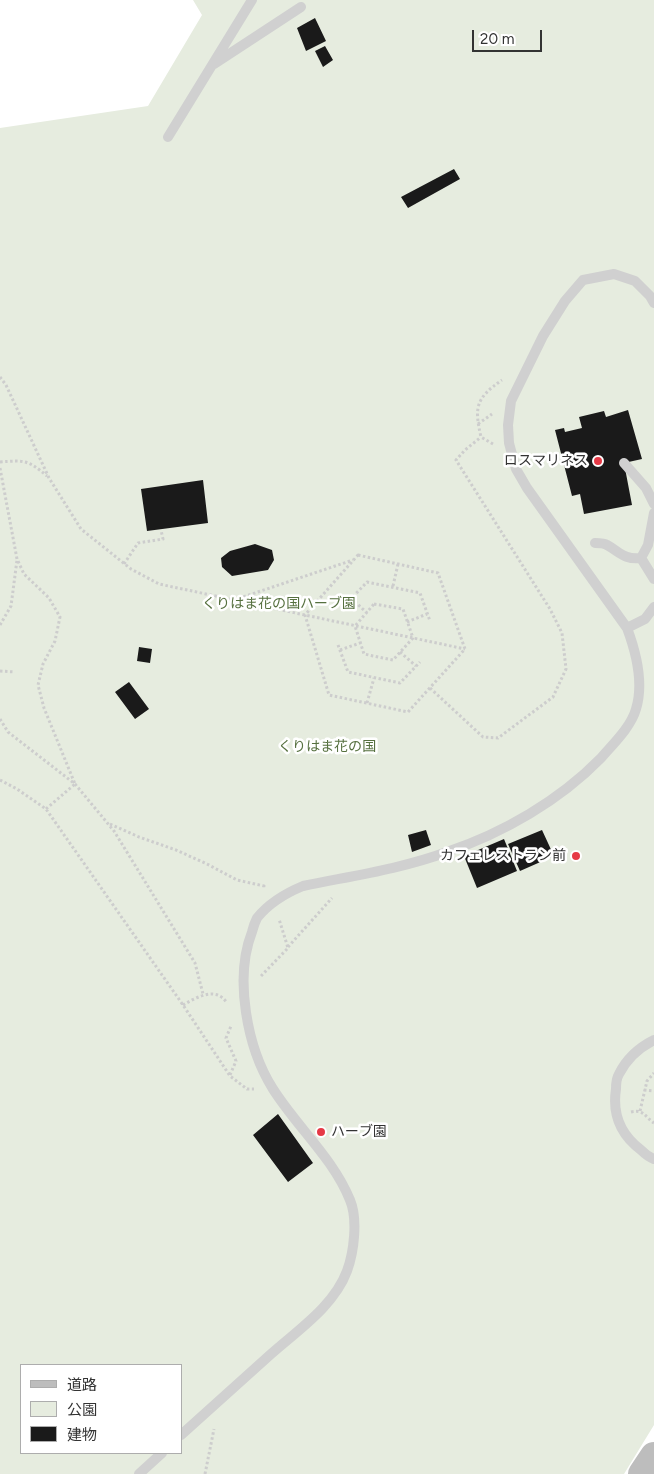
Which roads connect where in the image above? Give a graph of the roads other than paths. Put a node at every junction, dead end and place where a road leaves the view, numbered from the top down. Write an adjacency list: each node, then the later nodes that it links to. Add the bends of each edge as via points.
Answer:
1 (252, 0): 3 (lane)
2 (301, 7): 3 (lane)
3 (211, 66): 4 (lane)
4 (168, 137)
5 (654, 303): 13 (lane, via 635,281 614,274 582,280 543,336 511,401 508,425 516,469 527,488)
6 (624, 463): 7 (lane, via 646,488)
7 (654, 504)
8 (654, 513): 10 (lane, via 648,545)
9 (595, 543): 10 (lane, via 607,545 624,556)
10 (641, 558): 11 (lane)
11 (654, 579)
12 (654, 607): 13 (lane, via 645,619)
13 (627, 628): 16 (lane, via 636,650 639,688 636,710 621,737 593,766 551,801 497,831 447,852 400,866 303,886 274,902 257,919 247,945 244,965 249,1031 272,1088 339,1177 351,1202 353,1248 336,1292)
14 (654, 1040): 15 (lane, via 628,1059 617,1076 614,1099 623,1132)
15 (654, 1159)
16 (182, 1434)
17 (161, 1454): 19 (lane)
18 (654, 1456): 20 (street)
19 (138, 1474)
20 (642, 1474)

